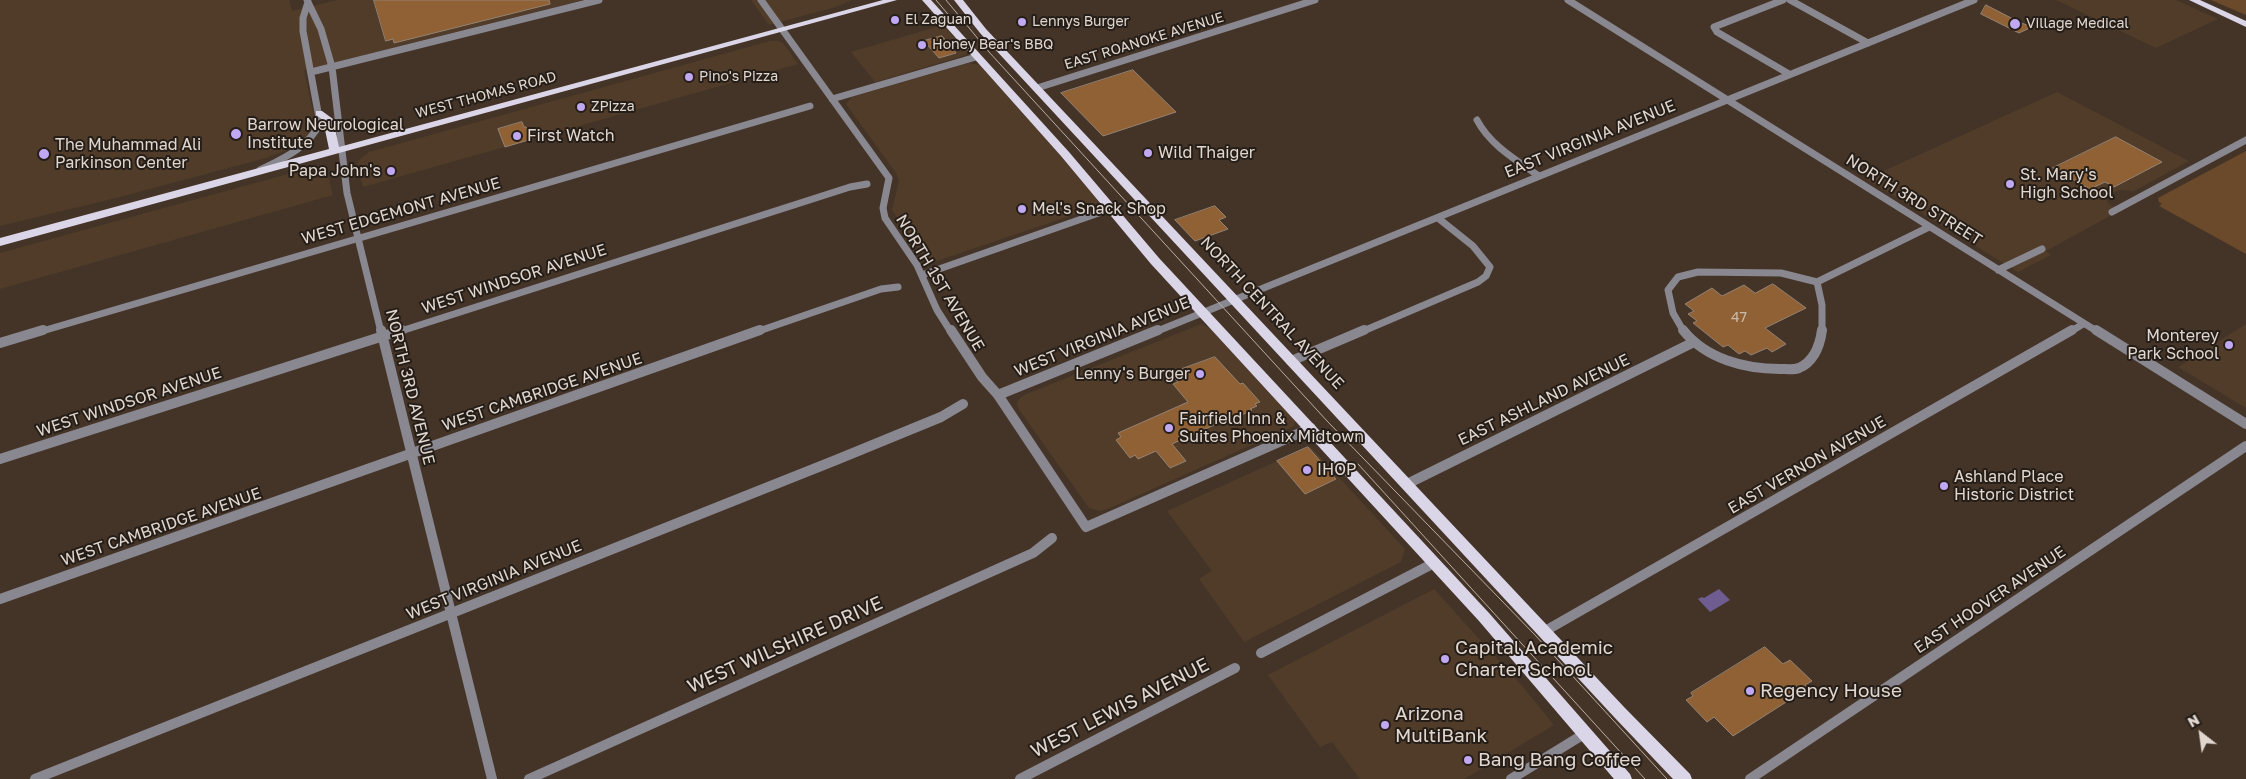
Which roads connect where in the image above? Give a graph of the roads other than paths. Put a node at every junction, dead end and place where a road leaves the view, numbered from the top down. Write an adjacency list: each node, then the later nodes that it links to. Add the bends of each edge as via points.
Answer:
1 (599, 0): 17 (street)
2 (761, 0): 14 (street, NORTH 1ST AVENUE)
3 (893, 0): 14 (main road, WEST THOMAS ROAD)
4 (926, 0): 16 (main road)
5 (958, 0): 20 (main road, NORTH CENTRAL AVENUE)
6 (1315, 0): 20 (street, EAST ROANOKE AVENUE)
7 (1568, 0): 22 (street, NORTH 3RD STREET)
8 (1783, 0): 19 (street, via 1714,27 1717,32)
9 (1790, 0): 15 (street)
10 (1974, 0): 15 (street, EAST VIRGINIA AVENUE)
11 (2193, 0): 13 (main road)
12 (310, 1): 17 (street, NORTH 3RD AVENUE); 18 (street, NORTH 3RD AVENUE, via 303,18 303,31)
13 (2246, 24)
14 (783, 30): 21 (street, NORTH 1ST AVENUE); 27 (main road, WEST THOMAS ROAD)
15 (1868, 43): 19 (street, EAST VIRGINIA AVENUE)
16 (976, 57): 21 (street); 31 (main road)
17 (332, 67): 18 (street); 27 (street, NORTH 3RD AVENUE)
18 (311, 72): 24 (street, NORTH 3RD AVENUE)
19 (1789, 74): 22 (street, EAST VIRGINIA AVENUE)
20 (1037, 88): 42 (main road, NORTH CENTRAL AVENUE)
21 (832, 99): 39 (street, NORTH 1ST AVENUE, via 889,178 890,187 882,210)
22 (1726, 100): 29 (street, EAST VIRGINIA AVENUE); 34 (street, NORTH 3RD STREET)
23 (810, 106): 35 (street, WEST EDGEMONT AVENUE)
24 (319, 113): 27 (main road, via 328,119); 28 (street, NORTH 3RD AVENUE, via 320,123 312,139)
25 (1477, 120): 29 (street, via 1479,128 1487,136)
26 (2246, 140): 32 (street)
27 (338, 151): 28 (main road, WEST THOMAS ROAD); 35 (street, NORTH 3RD AVENUE)
28 (256, 173): 36 (main road, WEST THOMAS ROAD)
29 (1540, 176): 33 (street, EAST VIRGINIA AVENUE)
30 (867, 184): 46 (street, WEST WINDSOR AVENUE)
31 (1110, 209): 39 (street); 44 (main road)
32 (2112, 212)
33 (1438, 218): 42 (street, EAST VIRGINIA AVENUE); 49 (street, via 1484,257 1490,267 1486,276)
34 (1929, 227): 38 (street, NORTH 3RD STREET); 40 (street)
35 (357, 238): 46 (street, NORTH 3RD AVENUE); 48 (street, WEST EDGEMONT AVENUE)
36 (0, 242)
37 (2042, 249): 38 (street)
38 (1998, 270): 45 (street, NORTH 3RD STREET)
39 (922, 275): 50 (street, NORTH 1ST AVENUE, via 933,302 982,377)
40 (1816, 282): 47 (street, via 1824,316 1823,330 1815,354 1798,368 1741,365); 47 (street, via 1781,273 1698,272 1678,277 1668,290 1670,308 1679,326)
41 (898, 287): 55 (street, WEST CAMBRIDGE AVENUE, via 872,292)
42 (1233, 300): 43 (street, EAST VIRGINIA AVENUE); 49 (main road, NORTH CENTRAL AVENUE)
43 (1218, 306): 44 (street, WEST VIRGINIA AVENUE)
44 (1203, 312): 50 (street, WEST VIRGINIA AVENUE); 53 (main road)
45 (2084, 324): 52 (street, NORTH 3RD STREET); 62 (street, EAST VERNON AVENUE)
46 (383, 337): 55 (street, NORTH 3RD AVENUE); 56 (street, WEST WINDSOR AVENUE)
47 (1694, 342): 57 (street, EAST ASHLAND AVENUE)
48 (0, 343)
49 (1291, 361): 57 (main road, NORTH CENTRAL AVENUE)
50 (998, 395): 53 (street, NORTH 1ST AVENUE, via 1086,527)
51 (963, 404): 61 (street, WEST VIRGINIA AVENUE, via 941,417 836,460)
52 (2246, 424)
53 (1311, 428): 59 (main road)
54 (2246, 446): 73 (street, EAST HOOVER AVENUE)
55 (412, 453): 60 (street, WEST CAMBRIDGE AVENUE); 61 (street, NORTH 3RD AVENUE)
56 (0, 460)
57 (1407, 484): 62 (main road, NORTH CENTRAL AVENUE)
58 (1052, 538): 68 (street, WEST WILSHIRE DRIVE, via 1033,553)
59 (1434, 563): 63 (street); 65 (main road)
60 (0, 599)
61 (451, 612): 66 (street, WEST VIRGINIA AVENUE); 67 (street, NORTH 3RD AVENUE)
62 (1545, 631): 72 (main road, NORTH CENTRAL AVENUE)
63 (1261, 653)
64 (1235, 668): 69 (street, WEST LEWIS AVENUE)
65 (1584, 734): 70 (street); 71 (main road)
66 (35, 779)
67 (492, 779)
68 (528, 779)
69 (1020, 779)
70 (1511, 779)
71 (1624, 779)
72 (1684, 779)
73 (1750, 779)

